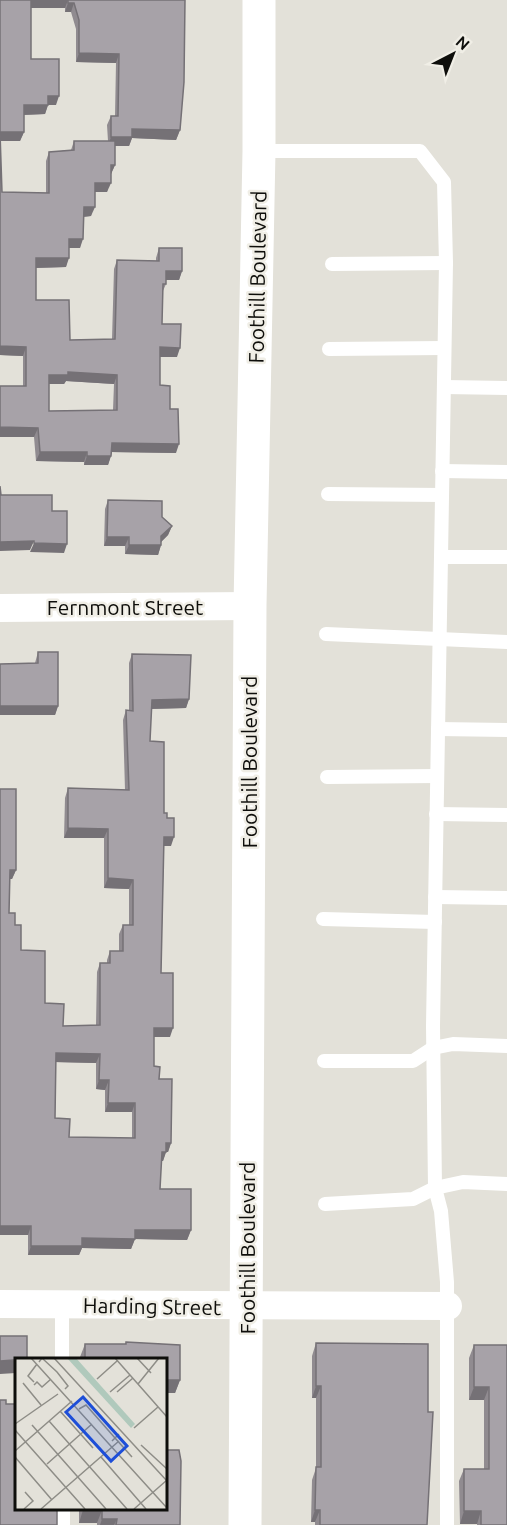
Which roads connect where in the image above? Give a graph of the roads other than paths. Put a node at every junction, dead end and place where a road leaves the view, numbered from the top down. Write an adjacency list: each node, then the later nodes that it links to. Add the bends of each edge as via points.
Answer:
1 (259, 0): 2 (main road, Foothill Boulevard)
2 (259, 151): 3 (lane, via 420,151 444,182); 15 (main road, Foothill Boulevard)
3 (446, 263): 4 (lane); 5 (lane)
4 (332, 264)
5 (444, 348): 6 (lane); 7 (lane)
6 (329, 349)
7 (444, 387): 8 (lane); 9 (lane)
8 (507, 388)
9 (442, 471): 10 (lane); 12 (lane)
10 (507, 472)
11 (328, 494): 12 (lane)
12 (442, 495): 13 (lane)
13 (441, 557): 14 (lane); 18 (lane)
14 (507, 557)
15 (250, 606): 16 (street, Fernmont Street); 38 (main road, Foothill Boulevard)
16 (0, 608)
17 (326, 634): 18 (lane)
18 (439, 638): 19 (lane); 20 (lane)
19 (507, 642)
20 (438, 729): 21 (lane); 22 (lane)
21 (507, 730)
22 (437, 776): 23 (lane); 24 (lane)
23 (327, 777)
24 (436, 814): 25 (lane); 26 (lane)
25 (507, 815)
26 (435, 897): 27 (lane); 29 (lane)
27 (507, 898)
28 (323, 919): 29 (lane)
29 (435, 922): 31 (lane)
30 (507, 1046): 31 (lane, via 453,1044)
31 (433, 1048): 32 (lane, via 413,1061); 34 (lane)
32 (324, 1061)
33 (507, 1184): 34 (lane, via 463,1182)
34 (435, 1188): 35 (lane, via 413,1199); 39 (lane, via 441,1211)
35 (325, 1204)
36 (0, 1304): 37 (street, Harding Street)
37 (62, 1305): 38 (street, Harding Street); 40 (lane)
38 (246, 1306): 39 (street, Harding Street); 41 (main road, Foothill Boulevard)
39 (448, 1306): 42 (lane)
40 (62, 1358)
41 (245, 1525)
42 (447, 1525)

